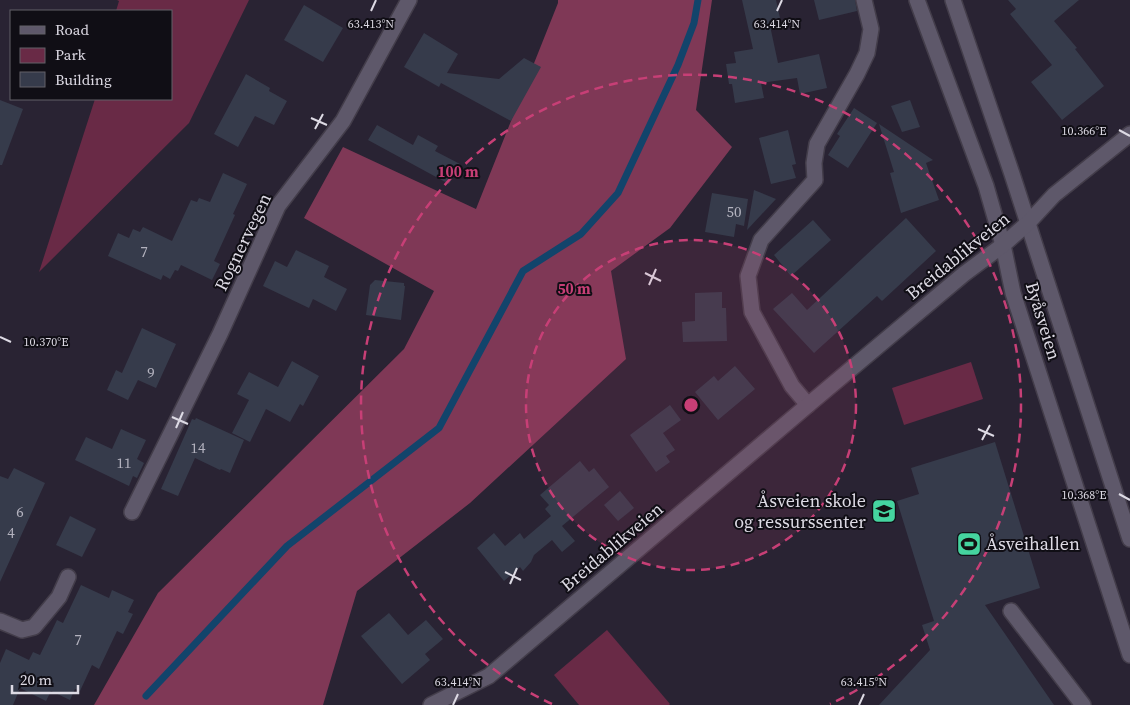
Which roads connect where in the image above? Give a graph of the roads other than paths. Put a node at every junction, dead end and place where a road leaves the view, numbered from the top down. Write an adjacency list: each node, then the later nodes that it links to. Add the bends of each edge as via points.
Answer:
1 (409, 0): 9 (street, Rognervegen, via 343,121 278,206 220,334)
2 (864, 0): 8 (street, via 870,29 867,53 817,144 815,180 761,240 748,276 752,312 792,386)
3 (917, 0): 7 (street, Byåsveien, via 986,186)
4 (953, 0): 6 (street, Byåsveien)
5 (1130, 134): 6 (street, Breidablikveien, via 1054,195)
6 (1028, 223): 7 (street, Breidablikveien); 10 (street, Byåsveien)
7 (1004, 245): 8 (street, Breidablikveien, via 964,274); 14 (street, Byåsveien, via 1014,293)
8 (808, 405): 15 (street, Breidablikveien, via 490,676)
9 (132, 512)
10 (1130, 539)
11 (68, 577): 13 (street, via 59,597 34,627 22,630)
12 (1011, 611): 16 (street)
13 (0, 621)
14 (1130, 655)
15 (431, 705)
16 (1083, 705)

